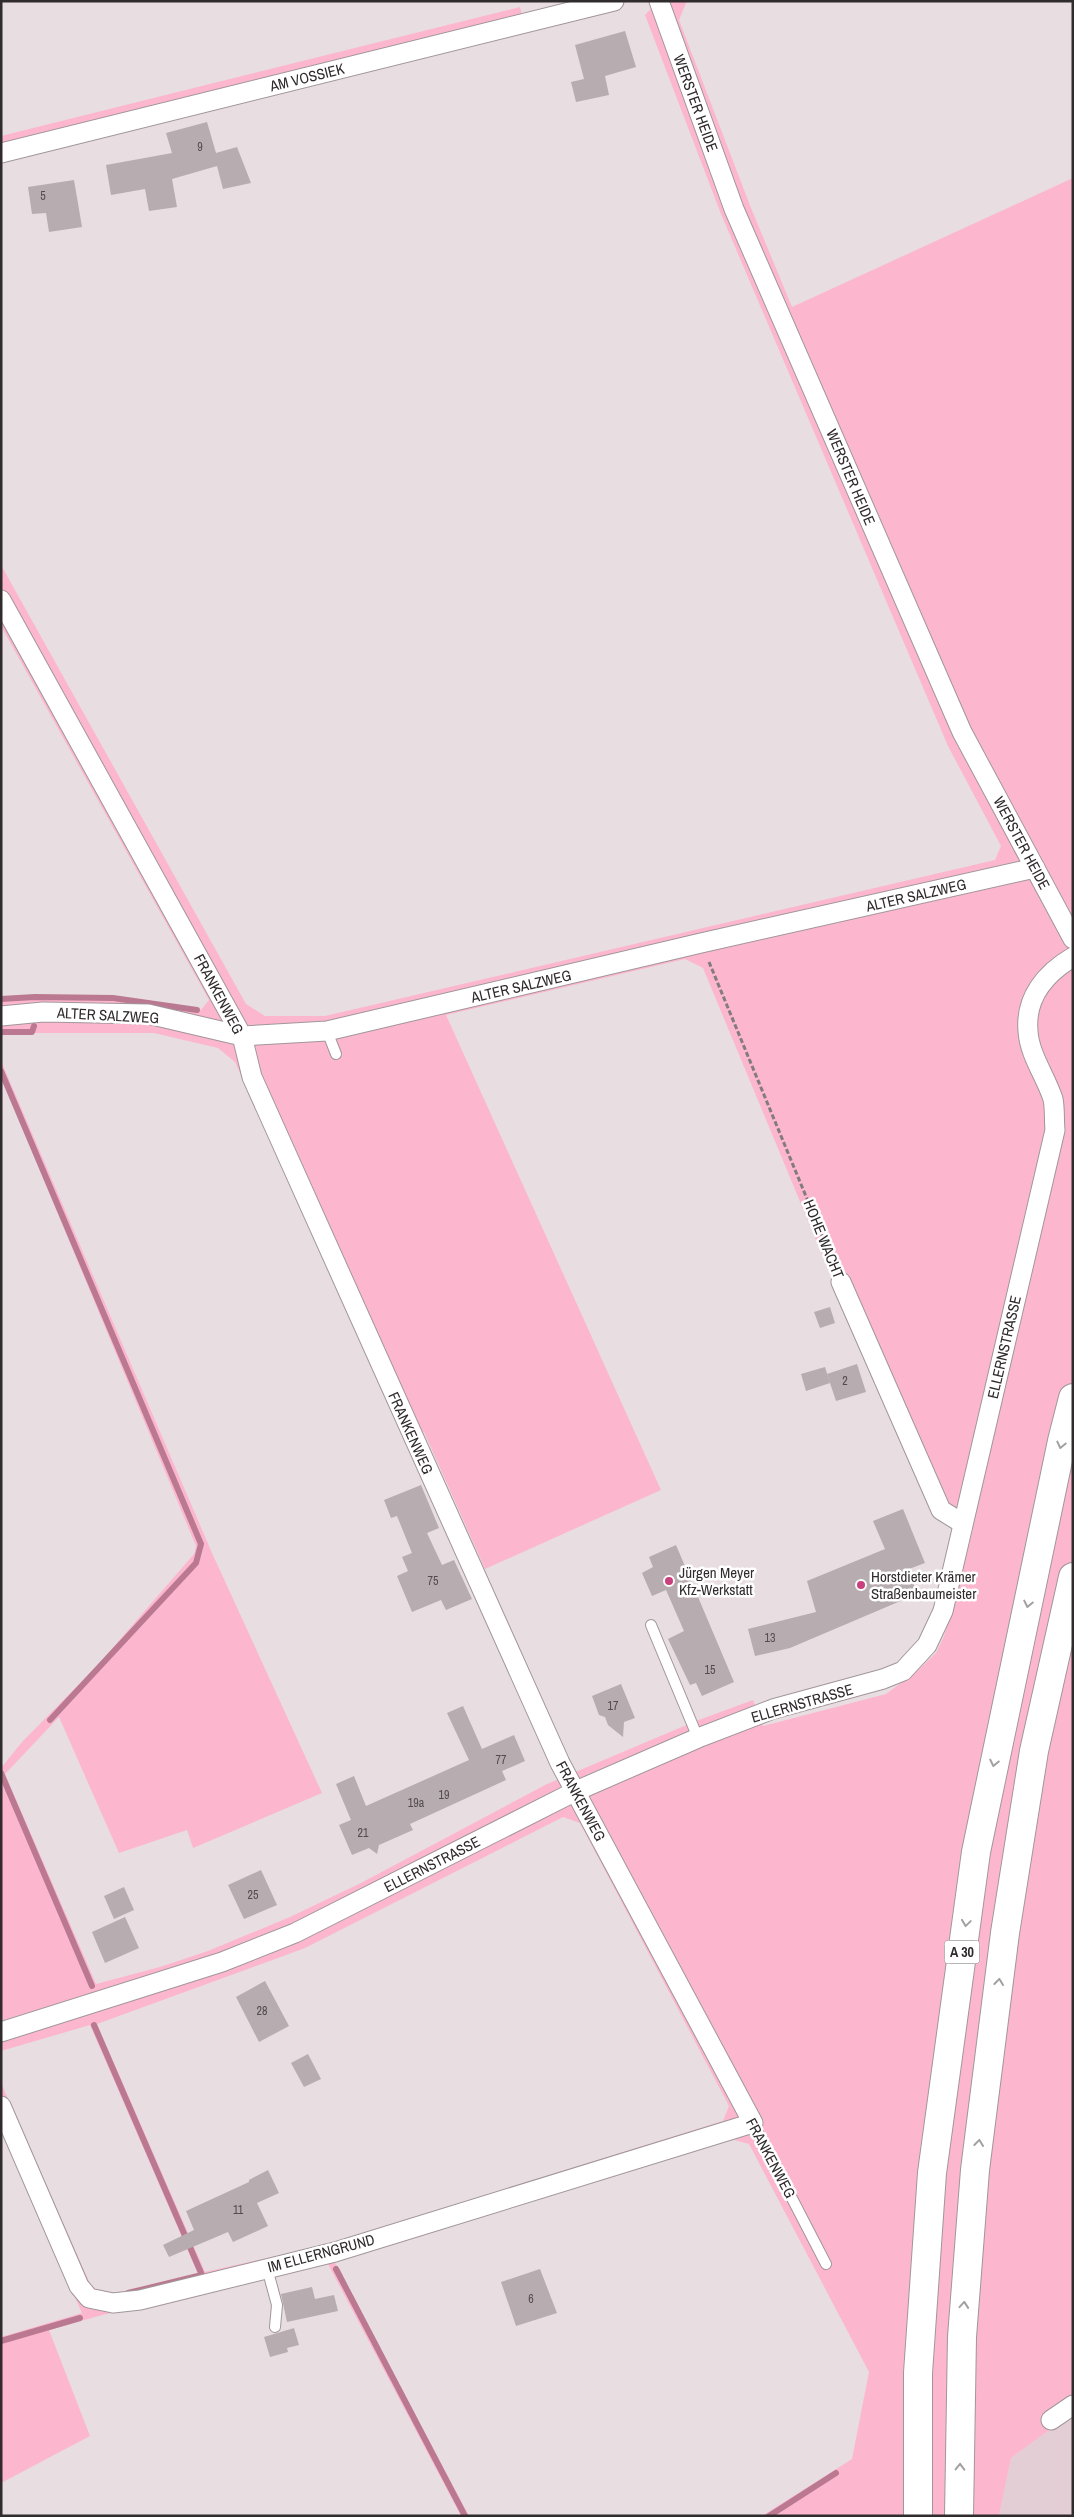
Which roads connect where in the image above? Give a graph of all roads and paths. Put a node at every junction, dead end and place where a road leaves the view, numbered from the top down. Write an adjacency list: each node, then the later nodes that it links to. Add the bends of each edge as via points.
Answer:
1 (614, 1): 3 (street, AM VOSSIEK)
2 (660, 2): 5 (street, WERSTER HEIDE, via 734,208 962,732)
3 (1, 152)
4 (1, 600): 11 (street, FRANKENWEG)
5 (1035, 868): 6 (street, WERSTER HEIDE); 7 (street, ALTER SALZWEG)
6 (1073, 939)
7 (702, 943): 10 (street, ALTER SALZWEG); 13 (path, HOHE WACHT)
8 (1073, 957): 15 (street, ELLERNSTRASSE, via 1041,982 1032,1000 1028,1031 1053,1100 1055,1130)
9 (1, 1016): 11 (street, ALTER SALZWEG, via 44,1012 148,1014)
10 (327, 1031): 11 (street, ALTER SALZWEG); 12 (lane)
11 (242, 1036): 19 (street, FRANKENWEG, via 252,1077 556,1754)
12 (336, 1054)
13 (842, 1282): 15 (street, HOHE WACHT, via 940,1510)
14 (1073, 1398): 28 (highway, A 30, one-way to 28, via 973,1871 932,2173 918,2373)
15 (962, 1523): 18 (street, ELLERNSTRASSE, via 943,1611 926,1646 903,1671 884,1680 773,1709)
16 (1073, 1576): 29 (highway, A 30, one-way to 16, via 962,2337 975,2170 1005,1933 1034,1751)
17 (651, 1625): 18 (lane)
18 (698, 1738): 19 (street, ELLERNSTRASSE)
19 (576, 1791): 20 (street, ELLERNSTRASSE, via 295,1933 222,1962); 22 (street, FRANKENWEG)
20 (1, 2032)
21 (1, 2106): 24 (street, IM ELLERNGRUND, via 79,2286 88,2298 113,2303 140,2300)
22 (753, 2123): 23 (lane, FRANKENWEG); 24 (street, IM ELLERNGRUND, via 335,2252)
23 (826, 2264)
24 (267, 2268): 25 (lane, via 277,2305)
25 (275, 2327)
26 (1073, 2405): 27 (street)
27 (1051, 2420)
28 (918, 2516)
29 (959, 2516)

